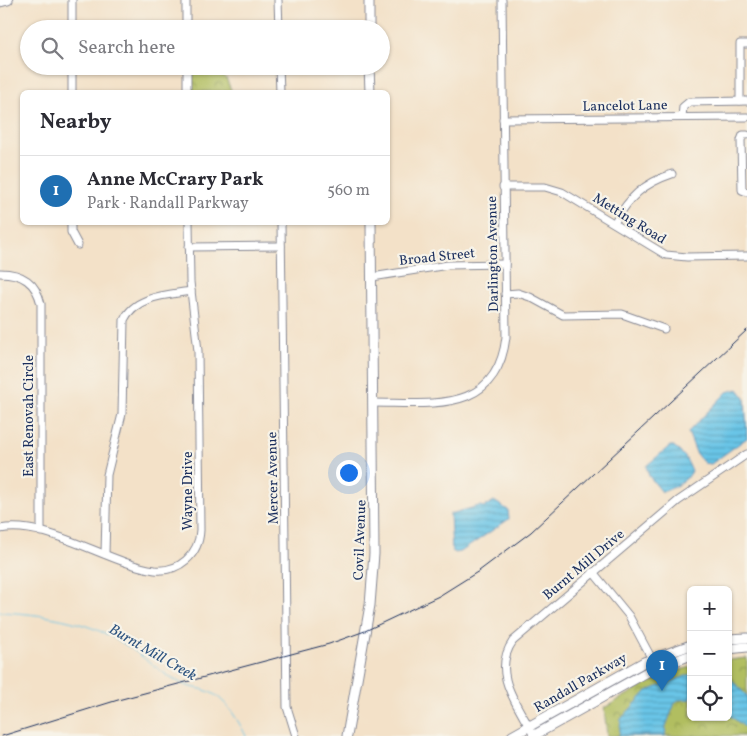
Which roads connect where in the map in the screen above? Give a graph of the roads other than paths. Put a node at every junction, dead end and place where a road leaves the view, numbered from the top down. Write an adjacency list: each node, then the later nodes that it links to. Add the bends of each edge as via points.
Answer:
1 (8, 0): 7 (main road)
2 (72, 0): 8 (street)
3 (186, 0): 9 (street)
4 (278, 0): 10 (street)
5 (369, 0): 11 (main road)
6 (502, 0): 24 (street, Darlington Avenue)
7 (0, 2)
8 (72, 20)
9 (186, 20)
10 (279, 20)
11 (369, 20)
12 (747, 44): 21 (street, via 740,44)
13 (72, 75): 17 (street)
14 (186, 75): 18 (street)
15 (279, 75): 19 (street)
16 (369, 75): 20 (main road)
17 (72, 90)
18 (187, 90)
19 (280, 90)
20 (370, 90)
21 (744, 101): 22 (street, via 689,102 683,107)
22 (682, 117): 23 (street, Lancelot Lane); 24 (street, Lancelot Lane)
23 (747, 117)
24 (503, 119): 27 (street, Darlington Avenue)
25 (747, 135): 28 (street, via 743,135 741,140 742,190)
26 (672, 174): 29 (street, via 636,193)
27 (503, 187): 29 (street, Metting Road, via 554,189 575,198); 38 (street, Darlington Avenue)
28 (747, 192)
29 (614, 223): 37 (street, Metting Road, via 666,255)
30 (71, 225): 34 (street)
31 (189, 225): 36 (street, Wayne Drive)
32 (281, 225): 35 (street, Mercer Avenue)
33 (371, 225): 40 (main road, Covil Avenue)
34 (78, 245)
35 (281, 246): 36 (street); 59 (street, Mercer Avenue, via 287,707)
36 (189, 247): 41 (street, Wayne Drive)
37 (747, 256)
38 (505, 264): 40 (street, Broad Street, via 448,265); 42 (street, Darlington Avenue)
39 (0, 273): 47 (street, East Renovah Circle, via 28,280 40,301)
40 (372, 277): 44 (main road, Covil Avenue)
41 (191, 291): 48 (street, via 139,302 124,320 122,414 107,475); 48 (street, Wayne Drive, via 198,351 200,538 188,558 166,570 147,569)
42 (505, 294): 43 (street, via 518,293 530,297 563,315 622,314); 44 (street, Darlington Avenue, via 504,354 501,365 480,390 457,401 442,403)
43 (664, 329)
44 (373, 403): 61 (main road, Covil Avenue, via 374,567)
45 (747, 454): 49 (street, Burnt Mill Drive, via 678,502)
46 (0, 529): 47 (street, Wayne Drive)
47 (40, 532): 48 (street, Wayne Drive)
48 (105, 554)
49 (593, 572): 56 (street, via 629,616); 58 (street, Burnt Mill Drive, via 518,636 507,650 507,685)
50 (747, 638): 51 (main road)
51 (732, 639)
52 (687, 646): 56 (main road, Randall Parkway)
53 (747, 647): 54 (main road)
54 (732, 649)
55 (687, 656): 57 (main road, Randall Parkway)
56 (652, 658): 57 (street); 58 (main road, Randall Parkway)
57 (657, 667): 63 (main road, Randall Parkway)
58 (529, 727): 62 (main road, Randall Parkway); 63 (street, Burnt Mill Drive)
59 (296, 733): 60 (street, Mercer Avenue)
60 (303, 736)
61 (347, 736)
62 (512, 736)
63 (533, 736)

